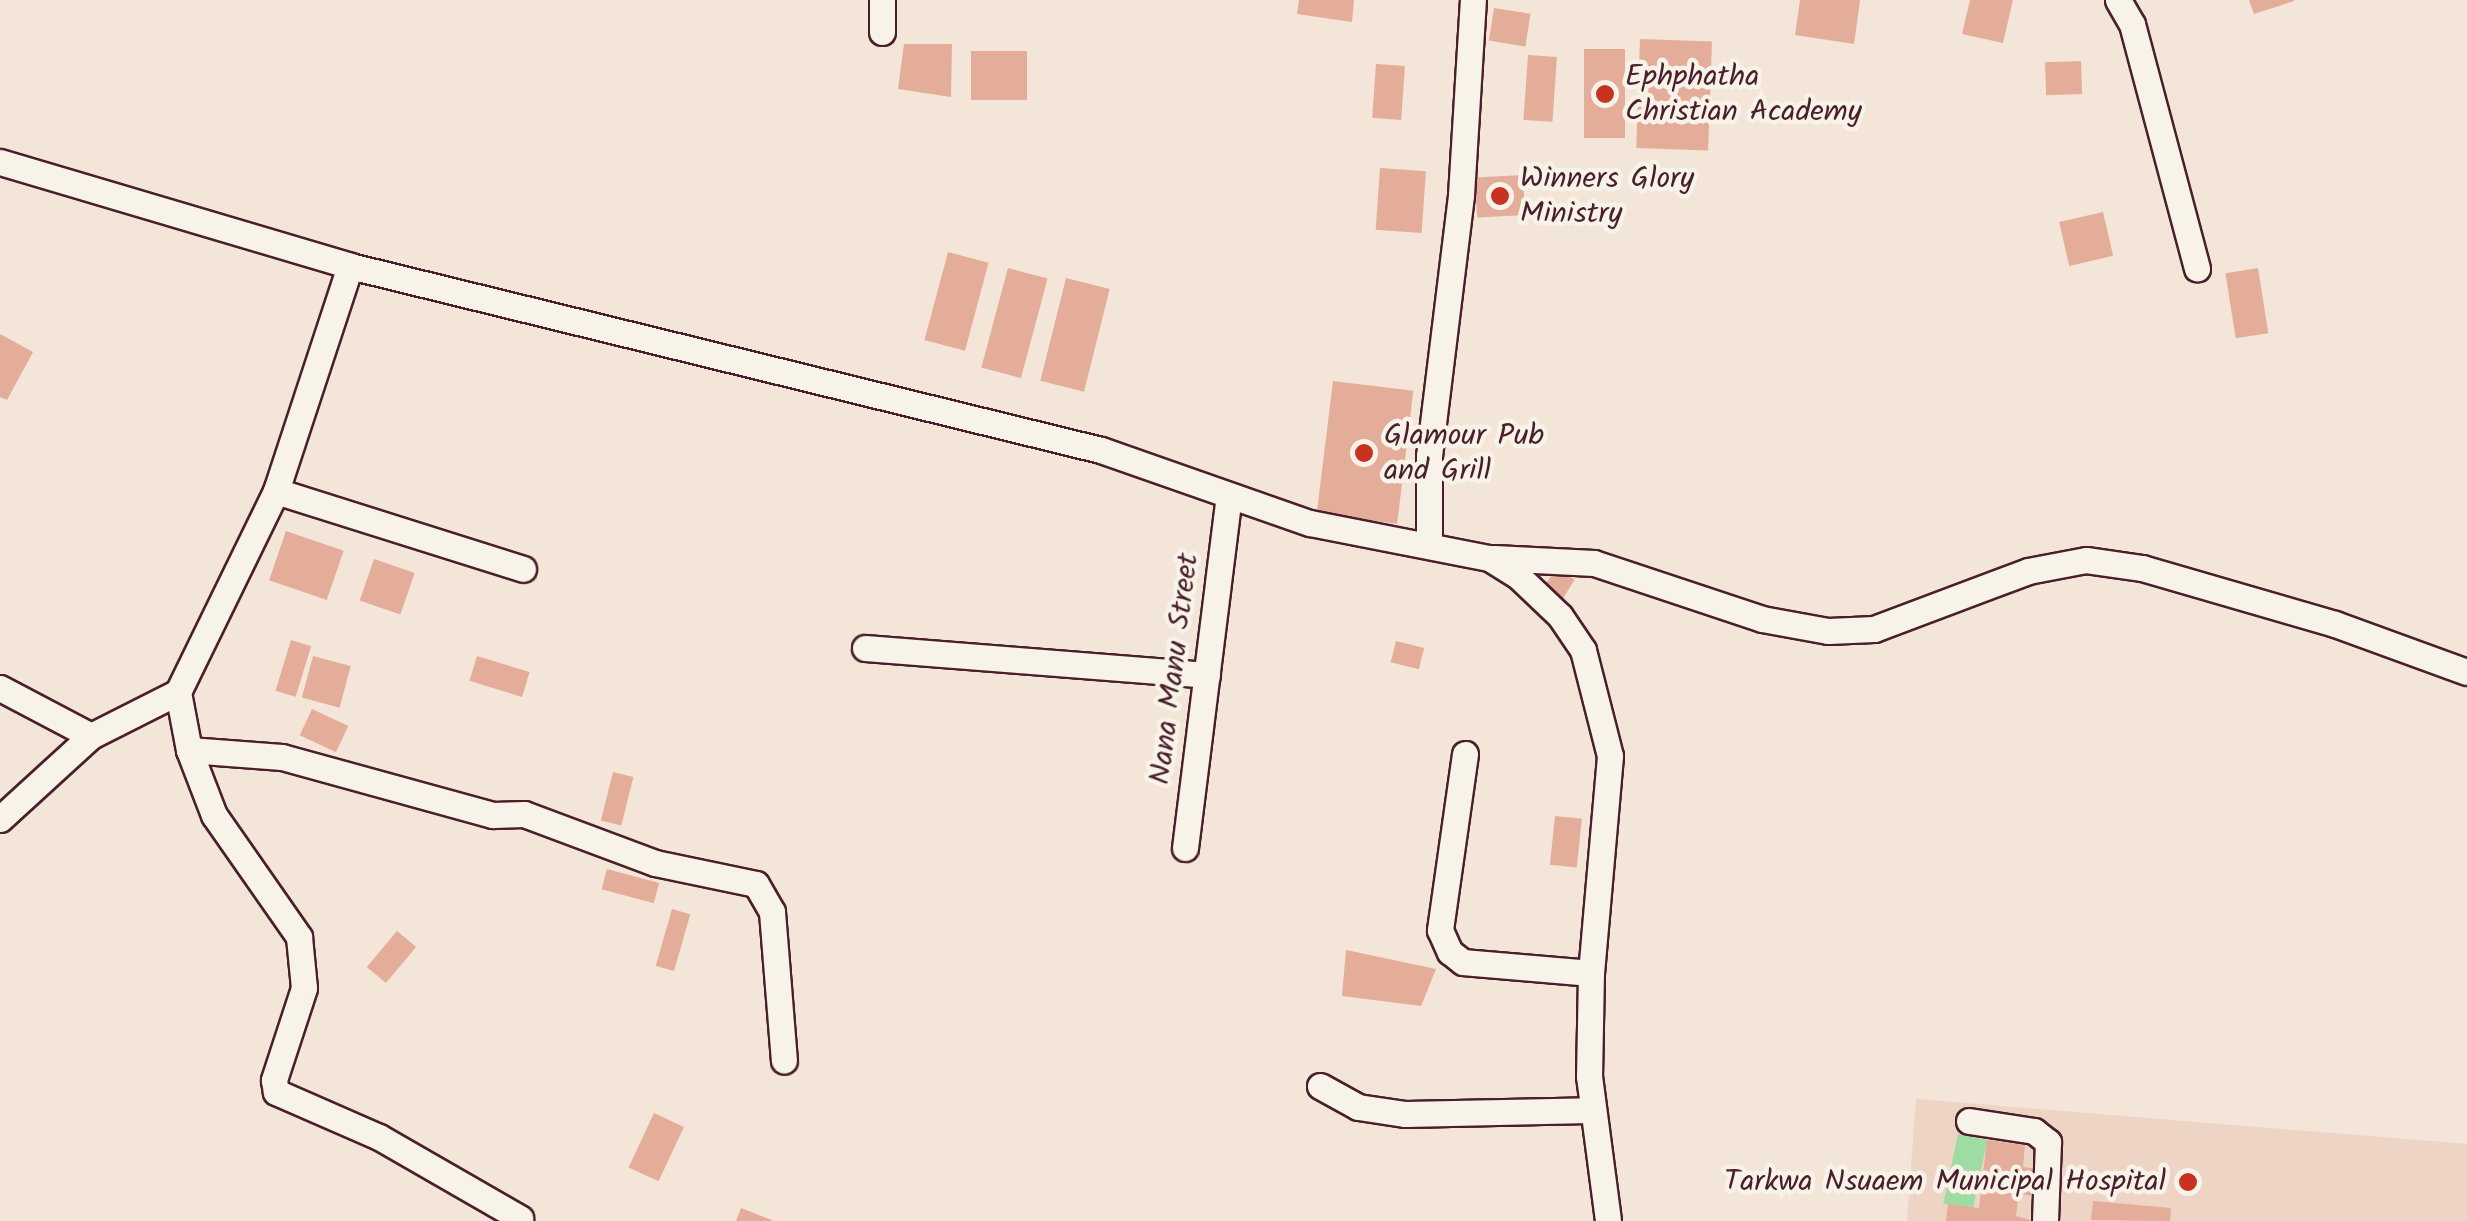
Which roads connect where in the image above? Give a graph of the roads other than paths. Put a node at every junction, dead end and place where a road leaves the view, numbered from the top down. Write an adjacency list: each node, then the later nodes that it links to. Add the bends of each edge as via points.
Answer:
1 (882, 0): 4 (street)
2 (1473, 0): 10 (street, via 1461,195 1429,456)
3 (2118, 0): 7 (street, via 2132,24)
4 (882, 32)
5 (0, 162): 6 (street)
6 (350, 266): 8 (street); 9 (street, via 1101,450)
7 (2197, 269)
8 (276, 491): 12 (street); 17 (street)
9 (1228, 497): 10 (street, via 1310,523); 15 (street, Nana Manu Street)
10 (1429, 545): 11 (street)
11 (1489, 558): 14 (street, via 1594,562 1762,619 1828,631 1874,629 2028,571 2086,560 2142,568 2335,624); 23 (street, via 1560,616 1583,650 1599,697 1610,756)
12 (523, 569)
13 (864, 648): 15 (street)
14 (2467, 672)
15 (1206, 675): 22 (street, Nana Manu Street)
16 (0, 688): 18 (street)
17 (178, 692): 18 (street); 19 (street)
18 (91, 736): 21 (street)
19 (190, 750): 24 (street, via 282,757 493,814 524,814 656,863 756,884 772,912); 28 (street, via 214,816 299,937 304,988 274,1080 276,1092 379,1137)
20 (1465, 754): 23 (street, via 1440,930 1450,952 1463,962)
21 (0, 819)
22 (1185, 848)
23 (1590, 972): 26 (street)
24 (784, 1060)
25 (1320, 1086): 26 (street, via 1358,1106 1404,1114)
26 (1590, 1110): 29 (street)
27 (1969, 1121): 30 (street, via 2034,1131 2048,1142)
28 (520, 1218)
29 (1608, 1221)
30 (2045, 1221)

